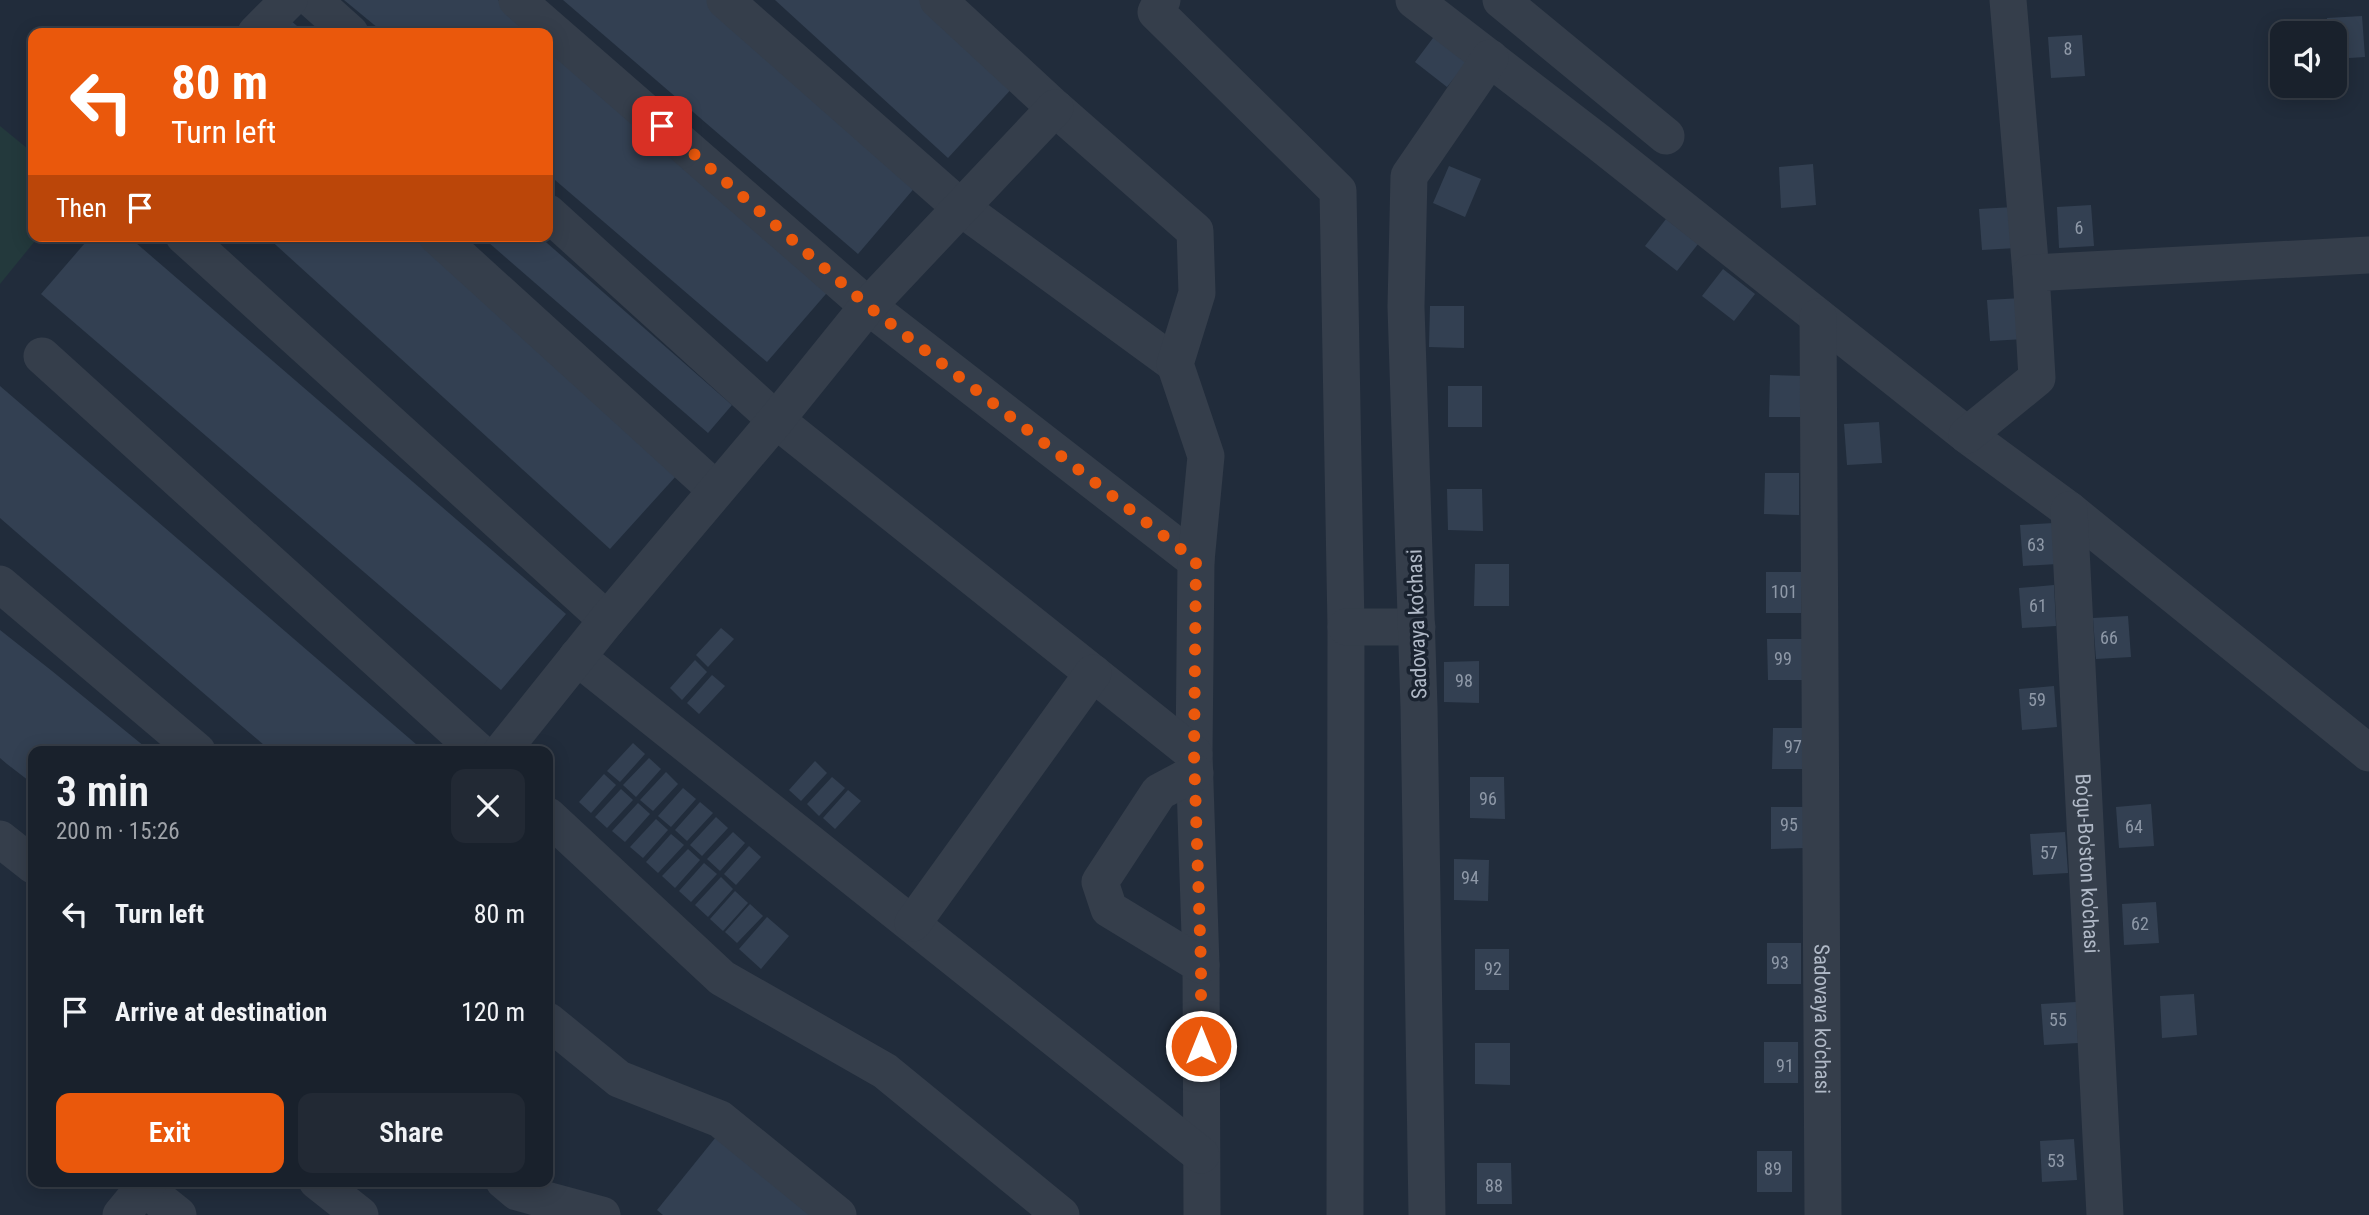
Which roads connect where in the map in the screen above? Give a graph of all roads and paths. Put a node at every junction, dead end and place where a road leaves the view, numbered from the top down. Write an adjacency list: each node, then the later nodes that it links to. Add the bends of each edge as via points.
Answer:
1 (289, 0): 10 (street)
2 (313, 0): 11 (street)
3 (517, 0): 12 (street)
4 (726, 0): 17 (street)
5 (938, 0): 15 (street)
6 (1162, 0): 34 (street, via 1156,12 1338,191)
7 (1413, 0): 14 (street)
8 (1501, 0): 16 (street)
9 (2008, 0): 22 (street)
10 (261, 28)
11 (344, 28)
12 (549, 28)
13 (553, 31): 23 (street)
14 (1490, 58): 24 (street); 35 (street, Sadovaya ko'chasi, via 1409,176 1406,307)
15 (1055, 108): 17 (street); 26 (street, via 1195,231 1197,293)
16 (1666, 136)
17 (960, 207): 23 (street); 26 (street)
18 (553, 218): 27 (street)
19 (191, 242): 33 (street)
20 (444, 242): 29 (street)
21 (2369, 255): 22 (street)
22 (2031, 273): 28 (street, via 2037,379)
23 (868, 306): 27 (street); 31 (street)
24 (1818, 317): 28 (street); 61 (street, Sadovaya ko'chasi)
25 (42, 356): 39 (street)
26 (1174, 364): 31 (street, via 1206,456)
27 (776, 420): 29 (street); 37 (street)
28 (1967, 435): 30 (street)
29 (715, 489): 33 (street)
30 (2069, 510): 41 (street); 62 (street, Bo'gu-Bo'ston ko'chasi)
31 (1196, 561): 42 (street)
32 (0, 584): 38 (street)
33 (607, 620): 36 (street)
34 (1346, 627): 35 (street); 59 (street)
35 (1417, 627): 60 (street, Sadovaya ko'chasi)
36 (577, 657): 40 (street); 46 (street)
37 (1093, 673): 42 (street); 46 (street)
38 (191, 746)
39 (472, 746)
40 (506, 746)
41 (2369, 753)
42 (1194, 763): 47 (street); 47 (street, via 1159,792 1100,882 1109,909)
43 (553, 821): 57 (street, via 722,978 885,1071)
44 (0, 839): 45 (street)
45 (28, 861)
46 (913, 923): 49 (street)
47 (1201, 965): 49 (street)
48 (553, 1025): 56 (street, via 619,1079 720,1119)
49 (1201, 1155): 58 (street)
50 (325, 1187): 54 (street)
51 (511, 1187): 55 (street)
52 (138, 1194): 53 (street)
53 (178, 1215)
54 (360, 1215)
55 (602, 1215)
56 (838, 1215)
57 (1061, 1215)
58 (1202, 1215)
59 (1345, 1215)
60 (1427, 1215)
61 (1824, 1215)
62 (2105, 1215)

